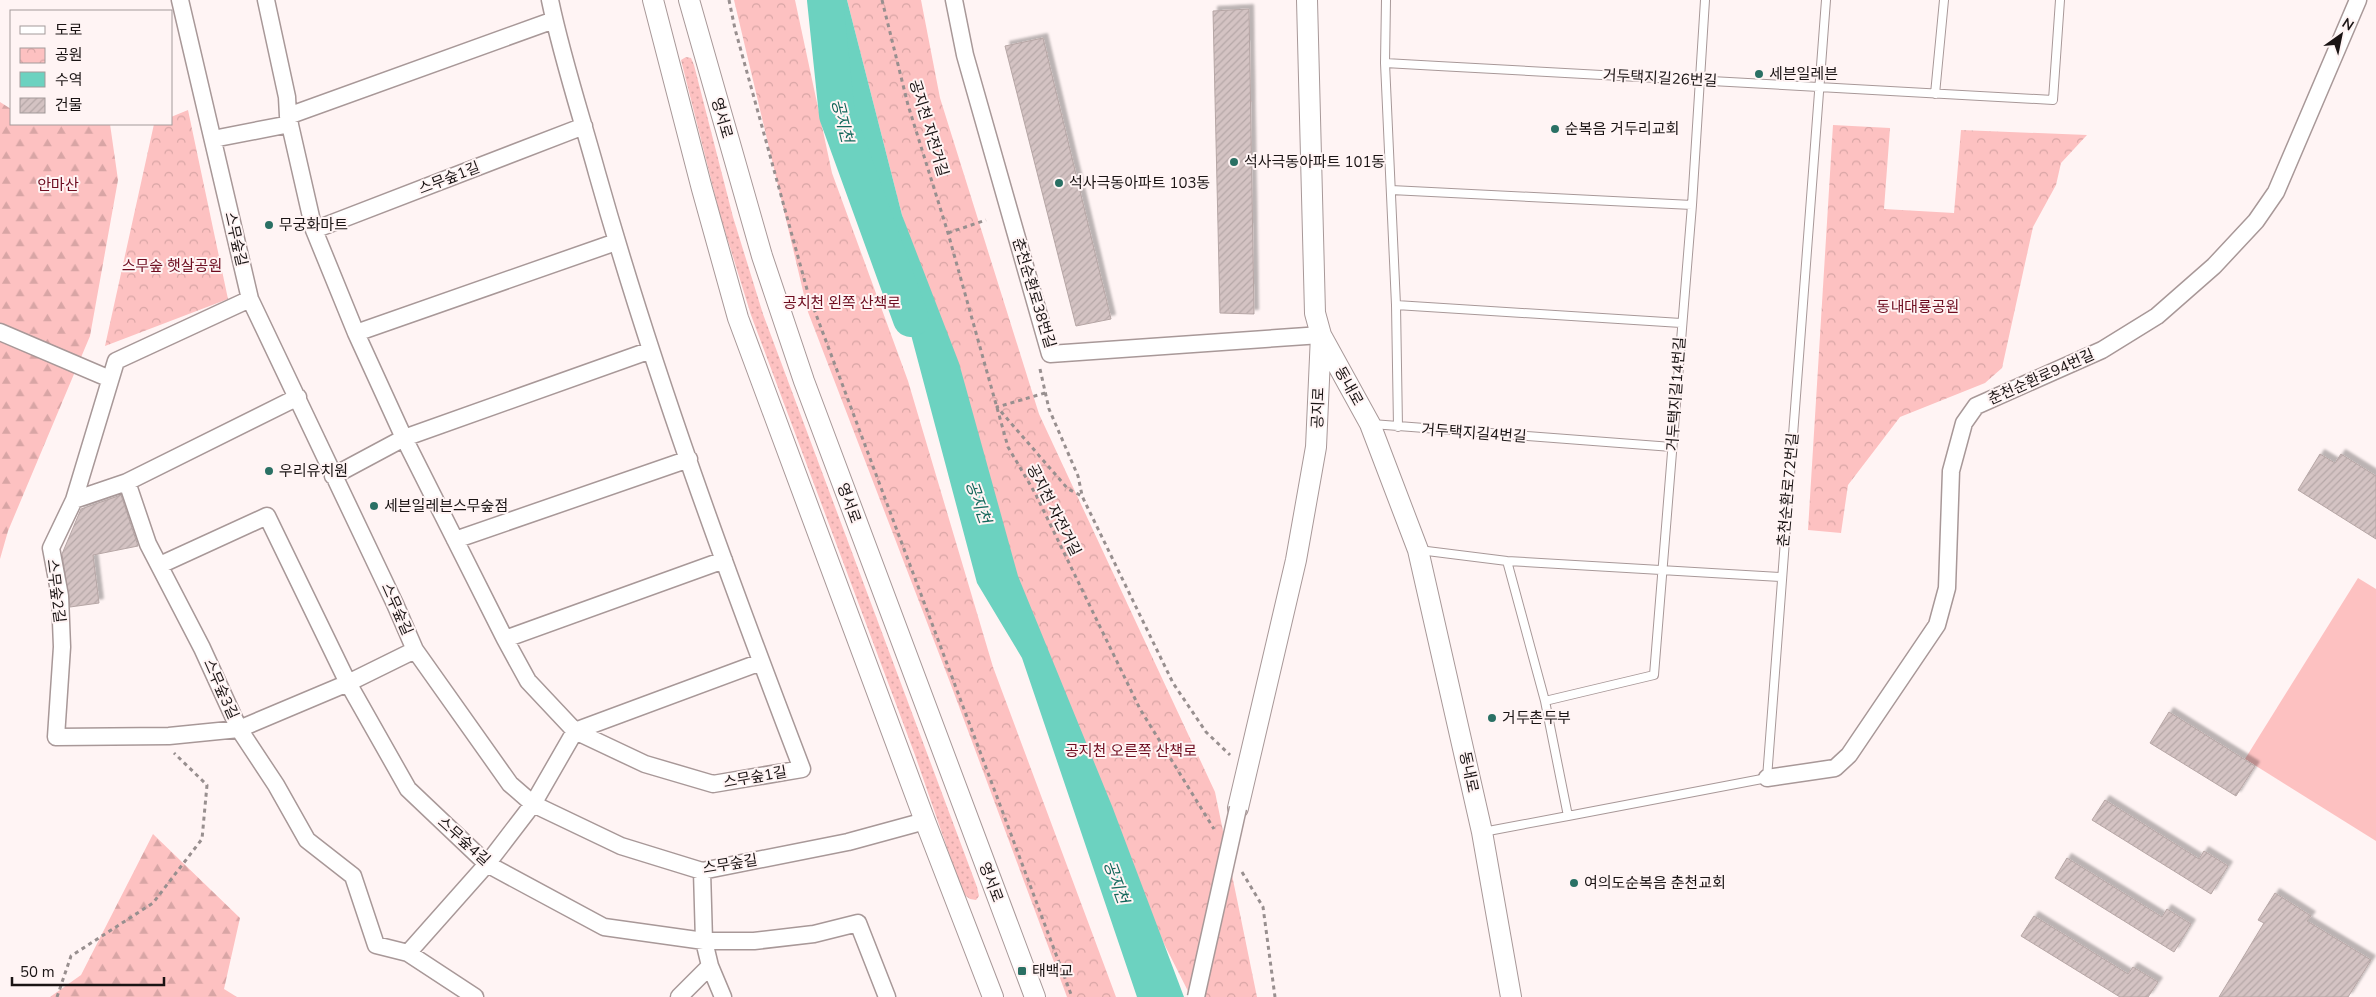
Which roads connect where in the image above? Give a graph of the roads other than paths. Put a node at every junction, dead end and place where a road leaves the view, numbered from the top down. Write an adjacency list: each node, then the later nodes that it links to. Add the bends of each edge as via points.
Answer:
1 (180, 0): 21 (street, 스무숲길)
2 (550, 0): 14 (street, 스무숲1길)
3 (653, 0): 61 (street, via 738,318)
4 (689, 0): 73 (street, 영서로, via 762,256 804,381)
5 (954, 0): 31 (street, 춘천순환로38번길, via 965,55 1050,354)
6 (1307, 0): 31 (street, 공지로, via 1315,313)
7 (1386, 0): 15 (lane)
8 (1705, 0): 16 (lane, 거두택지길14번길)
9 (1826, 0): 17 (lane, 춘천순환로72번길)
10 (1944, 0): 18 (lane)
11 (2060, 0): 18 (lane, 거두택지길26번길, via 2053,100)
12 (2358, 0): 57 (street, 춘천순환로94번길, via 2276,192 2256,221 2157,316 2102,350 1976,406 1964,423 1951,471 1947,588 1937,625 1849,755 1835,768)
13 (271, 1): 19 (street, 스무숲1길)
14 (554, 20): 19 (street); 20 (street, 스무숲1길)
15 (1386, 64): 16 (lane, 거두택지길26번길); 22 (lane)
16 (1699, 80): 17 (lane, 거두택지길26번길); 23 (lane, 거두택지길14번길)
17 (1820, 89): 18 (lane, 거두택지길26번길); 49 (lane, 춘천순환로72번길)
18 (1935, 94)
19 (289, 120): 21 (street); 24 (street, 스무숲1길)
20 (584, 126): 24 (street, 스무숲1길); 25 (street, 스무숲1길)
21 (213, 139): 26 (street, 스무숲길)
22 (1391, 190): 23 (lane); 27 (lane)
23 (1692, 205): 28 (lane, 거두택지길14번길)
24 (314, 230): 30 (street, 스무숲1길)
25 (616, 242): 30 (street); 32 (street, 스무숲1길)
26 (250, 299): 33 (street, 스무숲2길, via 116,361); 34 (street, 스무숲길)
27 (1396, 305): 28 (lane); 36 (lane)
28 (1681, 323): 38 (lane, 거두택지길14번길)
29 (0, 332): 33 (street)
30 (356, 333): 37 (street, 스무숲1길)
31 (1321, 335): 35 (street, 동내로); 59 (street, 공지로, via 1316,447 1296,560)
32 (651, 350): 37 (street); 39 (street, 스무숲1길)
33 (110, 379): 42 (street, 스무숲2길)
34 (298, 397): 40 (street, 스무숲길); 41 (street)
35 (1370, 424): 36 (lane, 거두택지길4번길); 44 (street, 동내로)
36 (1398, 427): 38 (lane, 거두택지길4번길)
37 (404, 438): 40 (street); 43 (street, 스무숲1길)
38 (1672, 447): 48 (lane, 거두택지길14번길)
39 (689, 458): 43 (street); 45 (street, 스무숲1길)
40 (334, 476): 51 (street, 스무숲길)
41 (127, 482): 42 (street); 47 (street, 스무숲3길, via 148,544)
42 (74, 500): 55 (street, 스무숲2길, via 51,548 60,596 62,647 56,737 156,736)
43 (455, 540): 50 (street, 스무숲1길)
44 (1418, 550): 46 (lane); 62 (street, 동내로)
45 (724, 560): 50 (street); 52 (street, 스무숲1길)
46 (1507, 561): 48 (lane); 54 (lane)
47 (160, 565): 53 (street, 스무숲4길, via 267,516); 55 (street, 스무숲3길)
48 (1663, 571): 49 (lane); 54 (lane, 거두택지길14번길, via 1654,675)
49 (1781, 577): 57 (lane, 춘천순환로72번길)
50 (504, 639): 56 (street, 스무숲1길, via 528,681)
51 (415, 650): 53 (street, 스무숲2길); 58 (street, 스무숲길, via 510,784)
52 (761, 662): 56 (street); 56 (street, 스무숲1길, via 802,769 713,784 644,764)
53 (348, 683): 55 (street, 스무숲2길); 63 (street, 스무숲4길, via 408,789)
54 (1545, 701): 60 (lane)
55 (239, 729): 66 (street, 스무숲3길, via 307,840 353,876 376,945)
56 (575, 731): 58 (street)
57 (1767, 778): 60 (lane)
58 (534, 804): 63 (street); 64 (street, 스무숲길, via 621,846)
59 (1238, 808): 74 (street, bridge)
60 (1568, 816): 62 (lane)
61 (924, 821): 64 (street, 스무숲길, via 848,842); 72 (street)
62 (1482, 832): 75 (street, 동내로)
63 (487, 864): 65 (street, 스무숲4길, via 604,927); 66 (street)
64 (702, 871): 65 (street)
65 (704, 941): 67 (street); 71 (street, 스무숲4길, via 764,940 814,934 858,923)
66 (408, 953): 68 (street, 스무숲3길)
67 (710, 966): 69 (street); 70 (street)
68 (475, 997)
69 (679, 997)
70 (723, 997)
71 (887, 997)
72 (993, 997)
73 (1035, 997)
74 (1196, 997)
75 (1511, 997)

